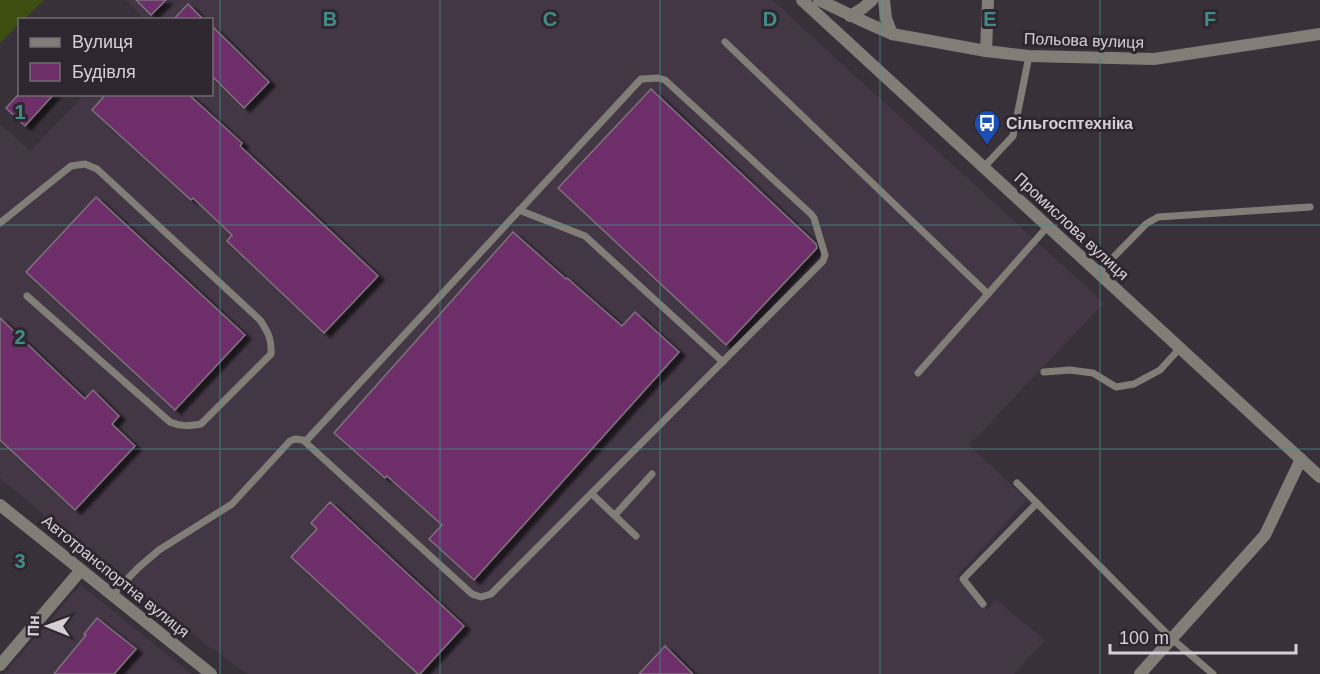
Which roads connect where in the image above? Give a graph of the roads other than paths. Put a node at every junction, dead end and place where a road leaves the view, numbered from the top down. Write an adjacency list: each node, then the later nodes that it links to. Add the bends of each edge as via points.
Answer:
1 (802, 0): 12 (street, Промислова вулиця)
2 (819, 0): 6 (street, Польова вулиця)
3 (872, 0): 6 (street)
4 (884, 0): 7 (street)
5 (988, 0): 10 (street)
6 (850, 16): 7 (street, Польова вулиця)
7 (892, 34): 10 (street, Польова вулиця)
8 (1320, 34): 11 (street, Польова вулиця, via 1154,59)
9 (725, 42): 18 (lane)
10 (986, 51): 11 (street, Польова вулиця)
11 (1029, 56): 12 (lane, via 1013,136)
12 (984, 167): 16 (street, Промислова вулиця)
13 (1310, 207): 17 (lane, via 1158,217 1146,224)
14 (519, 210): 21 (lane, via 585,236); 21 (lane, via 639,80 665,80 811,214 825,255 824,261); 24 (lane)
15 (0, 223): 19 (lane, via 71,166 85,164 97,169 260,320 271,343 271,354 201,424 178,426)
16 (1048, 226): 17 (street, Промислова вулиця); 18 (lane)
17 (1098, 273): 20 (street, Промислова вулиця)
18 (988, 294): 23 (lane)
19 (27, 296)
20 (1180, 348): 22 (lane, via 1160,370 1134,384 1116,387 1093,373); 25 (street, Промислова вулиця)
21 (723, 362): 29 (lane)
22 (1044, 372)
23 (918, 373)
24 (306, 442): 29 (lane, via 472,594 481,597 491,594); 35 (lane, via 299,438 290,441 232,504 159,550)
25 (1301, 459): 27 (street, Промислова вулиця); 37 (street, via 1265,535)
26 (652, 474): 32 (lane)
27 (1320, 477)
28 (1017, 483): 30 (lane)
29 (592, 494): 32 (lane)
30 (1037, 503): 36 (lane, via 963,579); 37 (lane)
31 (0, 505): 34 (street, Автотранспортна вулиця)
32 (615, 515): 33 (lane)
33 (636, 536)
34 (81, 570): 35 (street, Автотранспортна вулиця); 38 (street)
35 (112, 595): 39 (street, Автотранспортна вулиця)
36 (983, 604)
37 (1172, 639): 40 (street); 41 (lane)
38 (0, 665)
39 (211, 674)
40 (1140, 674)
41 (1213, 674)

